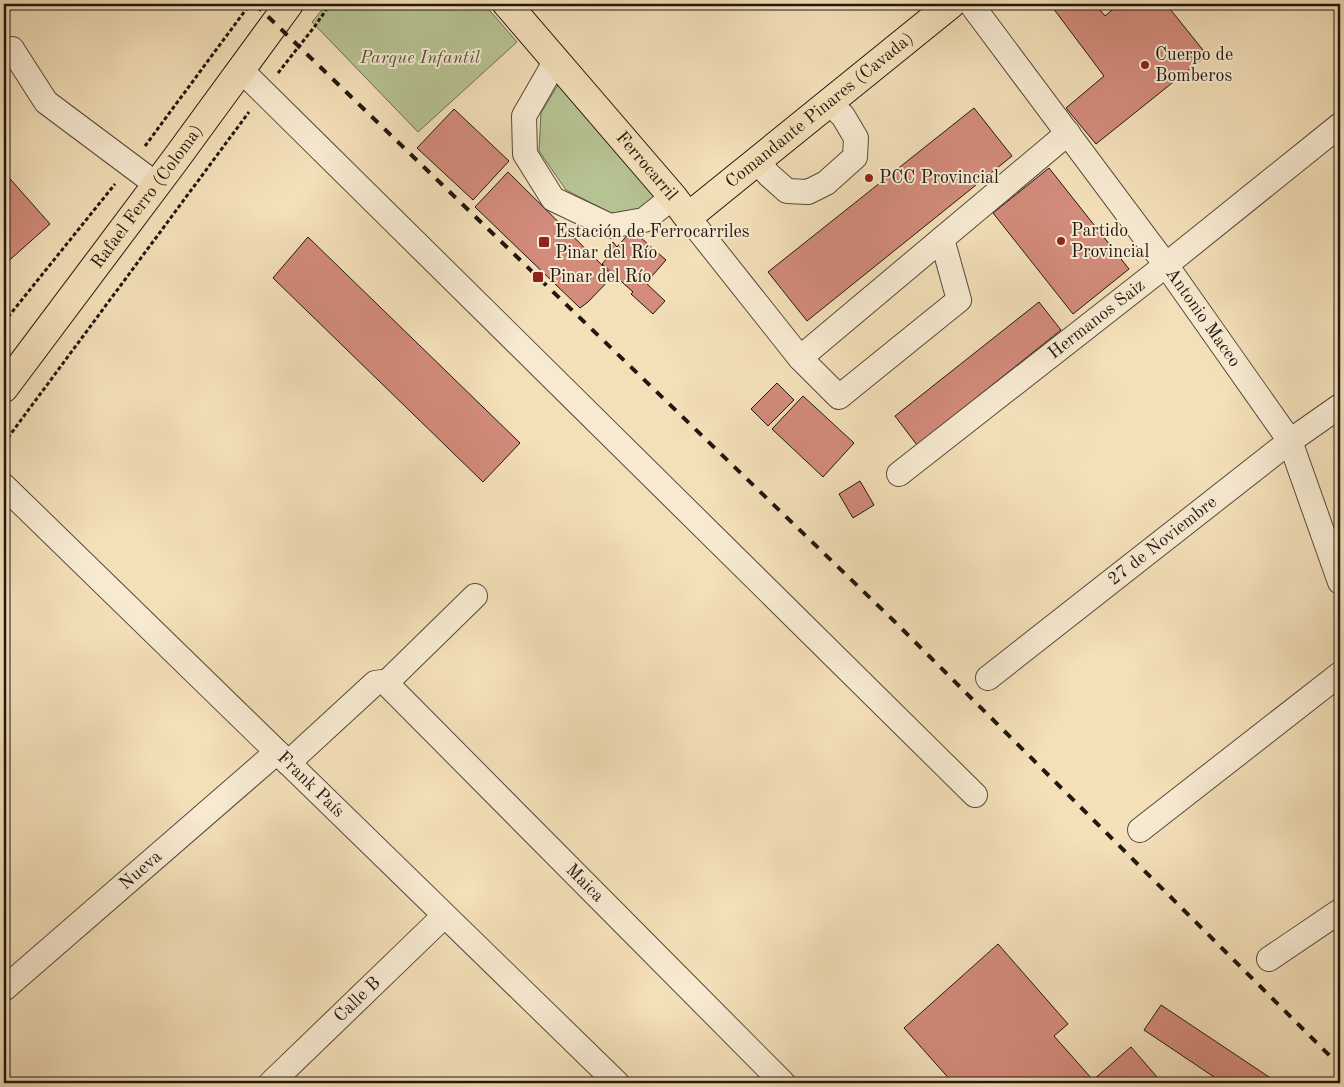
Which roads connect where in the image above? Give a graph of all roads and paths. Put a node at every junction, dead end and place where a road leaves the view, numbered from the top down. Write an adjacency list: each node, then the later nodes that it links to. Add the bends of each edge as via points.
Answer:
1 (290, 4): 8 (main road, Rafael Ferro (Coloma))
2 (330, 4): 9 (path)
3 (507, 4): 7 (main road, Ferrocarril)
4 (951, 4): 10 (main road, Comandante Pinares (Cavada))
5 (971, 4): 12 (street, Antonio Maceo)
6 (12, 49): 14 (street, via 46,102)
7 (555, 62): 15 (main road, Ferrocarril); 15 (street, via 524,116 525,154 553,199 610,226 644,220)
8 (241, 70): 9 (street); 14 (main road, Rafael Ferro (Coloma))
9 (264, 92): 22 (path); 31 (street)
10 (829, 103): 13 (main road, Comandante Pinares (Cavada)); 13 (street, via 856,138 855,157 826,183 808,192 787,191)
11 (1340, 126): 17 (street, Hermanos Saiz)
12 (1068, 133): 16 (street); 17 (street, Antonio Maceo)
13 (757, 161): 15 (main road, Comandante Pinares (Cavada))
14 (157, 185): 19 (main road, Rafael Ferro (Coloma))
15 (681, 207): 18 (street, Ferrocarril)
16 (942, 239): 18 (street); 18 (street, Ferrocarril, via 959,300 839,397)
17 (1166, 265): 21 (street, Antonio Maceo); 23 (street, Hermanos Saiz)
18 (800, 358)
19 (4, 388)
20 (1340, 406): 21 (street, 27 de Noviembre)
21 (1290, 441): 25 (street, Antonio Maceo); 28 (street, 27 de Noviembre)
22 (4, 444)
23 (898, 474)
24 (4, 486): 30 (street, Frank País)
25 (1340, 582)
26 (475, 596): 29 (street)
27 (1340, 674): 32 (street)
28 (988, 678)
29 (386, 683): 30 (street, Nueva, via 375,683); 39 (street, Maica)
30 (283, 758): 34 (street, Frank País); 36 (street, Nueva)
31 (975, 795)
32 (1140, 830)
33 (1340, 911): 35 (street)
34 (444, 916): 37 (street, Calle B); 38 (street, Frank País)
35 (1269, 959)
36 (4, 989)
37 (272, 1083)
38 (617, 1083)
39 (783, 1083)

